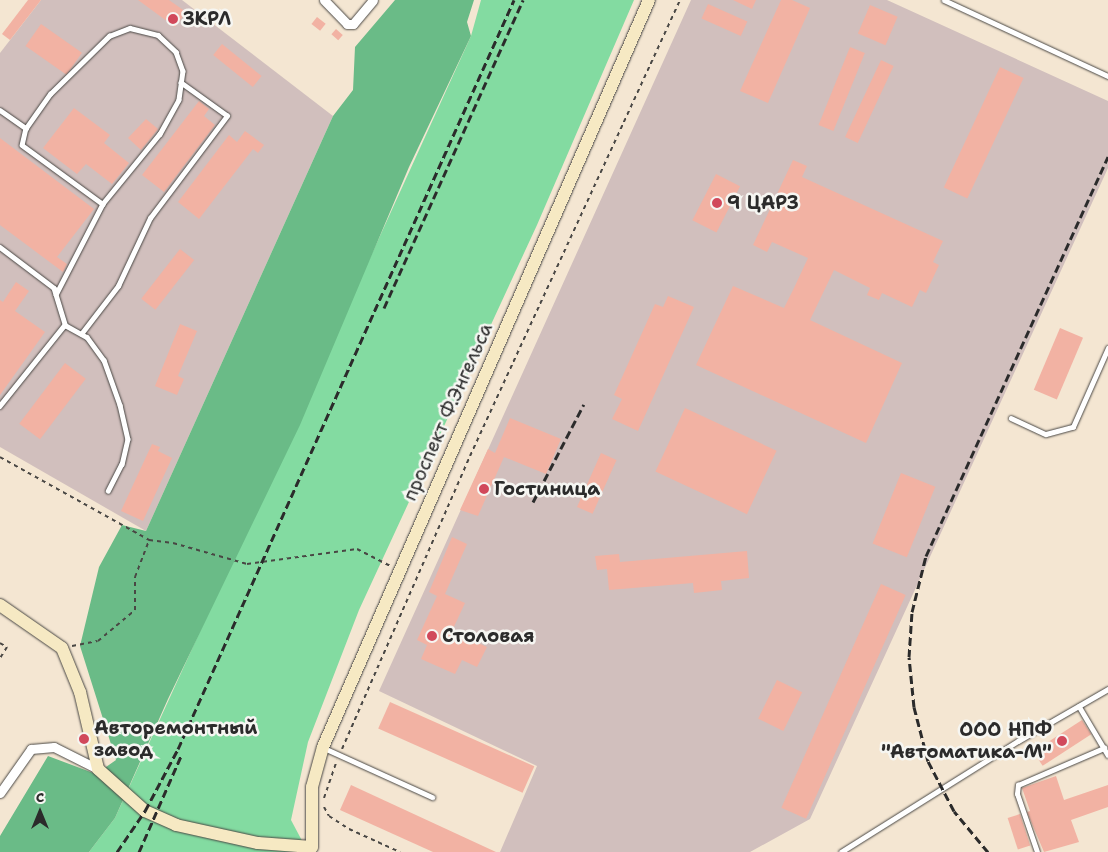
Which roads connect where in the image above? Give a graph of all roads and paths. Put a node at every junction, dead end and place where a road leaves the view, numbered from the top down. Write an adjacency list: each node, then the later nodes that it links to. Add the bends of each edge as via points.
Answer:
1 (324, 0): 2 (street, via 341,20 354,24)
2 (373, 0)
3 (649, 0): 21 (street, проспект Ф.Энгельса)
4 (680, 0): 22 (path, via 470,456)
5 (944, 0): 6 (lane)
6 (1108, 76)
7 (181, 83): 9 (lane, via 183,71 176,52 158,35 130,28 109,36 50,94); 10 (lane, via 179,100 160,134); 14 (lane, via 227,116 150,218 118,286)
8 (0, 110): 9 (lane)
9 (26, 128): 10 (lane, via 22,145)
10 (102, 204): 12 (lane)
11 (0, 247): 12 (lane, via 54,288)
12 (56, 296): 13 (lane)
13 (65, 326): 14 (lane); 16 (lane)
14 (81, 334): 19 (lane, via 87,337 104,360 128,439 122,464)
15 (1108, 348): 17 (lane, via 1073,427 1046,434)
16 (0, 406)
17 (1011, 418)
18 (0, 457): 20 (path)
19 (108, 491)
20 (149, 540): 21 (path, via 174,543 248,564 357,549); 25 (path, via 135,577 135,610 98,641)
21 (399, 570): 22 (path); 29 (street, проспект Ф.Энгельса)
22 (418, 580): 31 (path)
23 (0, 605): 25 (street)
24 (0, 643): 26 (path, via 7,648)
25 (62, 648): 33 (street, via 80,692)
26 (0, 658)
27 (1108, 689): 28 (lane)
28 (1079, 706): 30 (lane); 38 (lane)
29 (322, 747): 31 (lane); 36 (street, проспект Ф.Энгельса, via 312,787)
30 (1104, 748): 32 (lane); 39 (lane, via 1018,785 1017,794)
31 (340, 755): 35 (lane); 37 (path, via 322,804 328,816)
32 (1108, 756)
33 (98, 769): 34 (street, via 54,747 31,748); 36 (street, via 145,811 176,825 258,843)
34 (0, 793)
35 (432, 797)
36 (316, 850)
37 (400, 852)
38 (841, 852)
39 (1037, 852)

